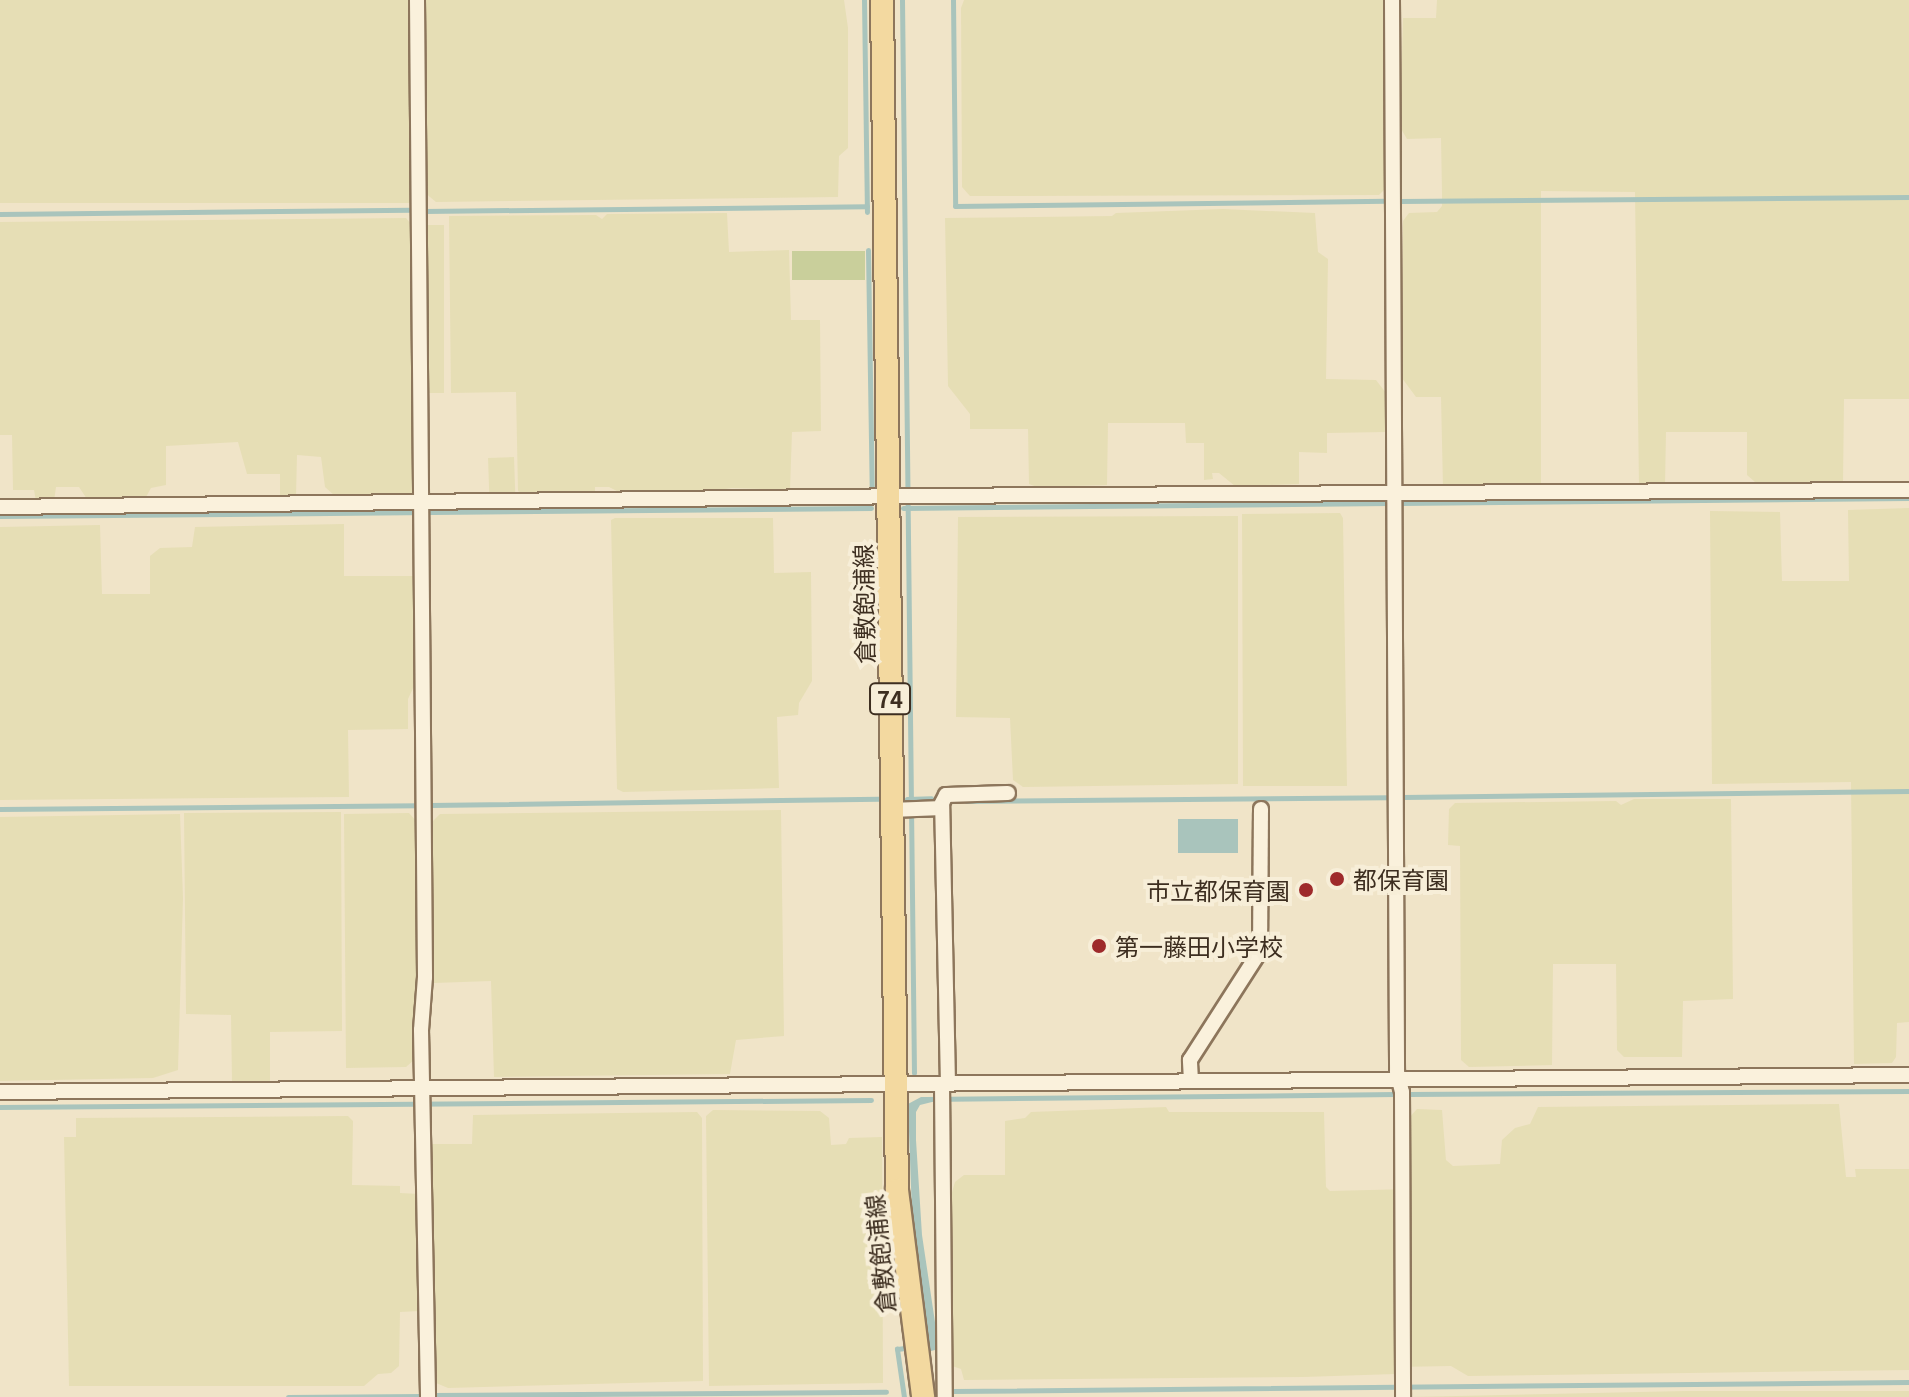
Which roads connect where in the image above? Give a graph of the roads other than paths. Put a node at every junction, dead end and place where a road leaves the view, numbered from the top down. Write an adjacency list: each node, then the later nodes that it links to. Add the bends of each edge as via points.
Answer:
1 (417, 0): 8 (street)
2 (882, 0): 6 (main road, 倉敷飽浦線 / 74)
3 (1392, 0): 5 (street)
4 (1909, 490): 5 (street)
5 (1394, 494): 6 (street); 14 (street)
6 (901, 497): 8 (street); 11 (main road, 倉敷飽浦線 / 74)
7 (0, 507): 8 (street)
8 (420, 509): 19 (street)
9 (1008, 793): 10 (street, via 946,795)
10 (942, 808): 11 (street); 18 (street)
11 (906, 809): 16 (main road, 倉敷飽浦線 / 74)
12 (1261, 809): 15 (street, via 1260,951 1190,1060)
13 (1909, 1075): 14 (street)
14 (1400, 1080): 15 (street); 20 (street)
15 (1191, 1081): 18 (street)
16 (895, 1085): 18 (street); 19 (street); 22 (main road, 倉敷飽浦線 / 74, via 900,1232)
17 (0, 1092): 19 (street)
18 (943, 1092): 23 (street)
19 (423, 1098): 21 (street)
20 (1403, 1390)
21 (428, 1397)
22 (923, 1397)
23 (945, 1397)

